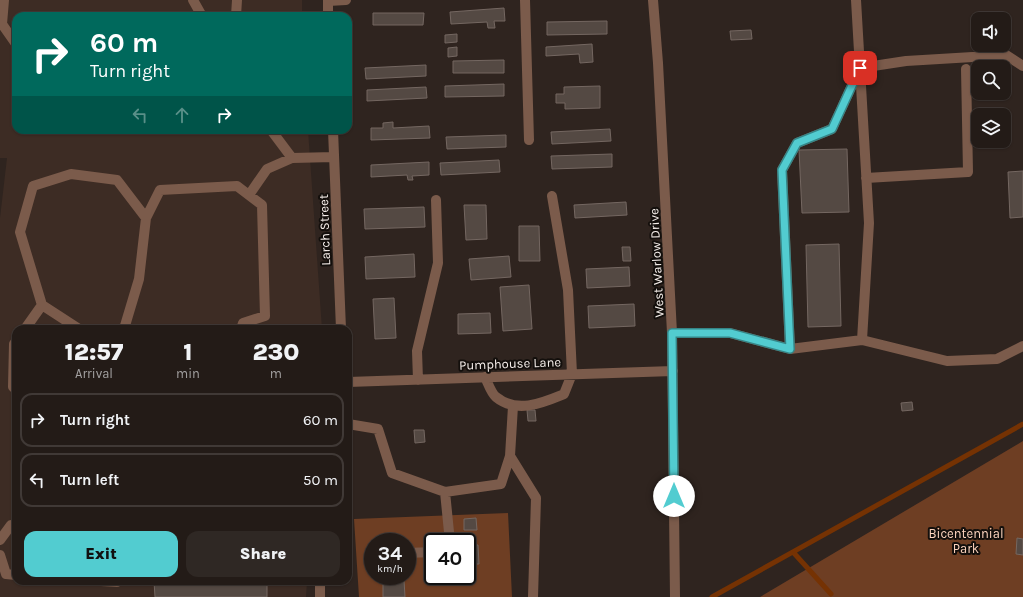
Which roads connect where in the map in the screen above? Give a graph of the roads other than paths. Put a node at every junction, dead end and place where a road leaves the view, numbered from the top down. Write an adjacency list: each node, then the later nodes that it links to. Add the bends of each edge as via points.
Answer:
1 (4, 0): 12 (street)
2 (193, 0): 9 (street)
3 (238, 0): 10 (street)
4 (328, 0): 5 (street); 11 (street)
5 (346, 0)
6 (525, 0): 19 (street)
7 (653, 0): 33 (street, West Warlow Drive)
8 (856, 0): 15 (street)
9 (200, 12)
10 (236, 12)
11 (328, 12)
12 (1, 27): 13 (street)
13 (12, 39)
14 (1023, 66): 15 (street, via 1006,55 906,61)
15 (860, 68): 22 (street); 36 (street, via 832,129 797,143 782,170)
16 (966, 69): 22 (street, via 968,172)
17 (274, 134): 21 (street)
18 (333, 134): 20 (street, Larch Street)
19 (529, 140)
20 (334, 157): 21 (street); 32 (street, Larch Street)
21 (292, 158): 23 (street, via 267,169)
22 (866, 178): 34 (street, via 869,223)
23 (249, 195): 26 (street, via 237,186 160,190); 31 (street, via 262,205 265,316)
24 (552, 196): 38 (street, via 568,290)
25 (436, 200): 40 (street, via 438,263 417,351)
26 (146, 218): 27 (street, via 117,180 71,174 33,186 20,232); 30 (street, via 139,279)
27 (42, 305): 28 (street); 29 (street)
28 (28, 325)
29 (73, 325)
30 (125, 325)
31 (243, 325)
32 (341, 325)
33 (672, 333): 36 (street, via 730,333); 37 (street, West Warlow Drive)
34 (862, 340): 35 (street, via 947,361 996,359); 36 (street)
35 (1023, 346)
36 (790, 349)
37 (673, 371): 38 (street, Pumphouse Lane); 54 (street, West Warlow Drive)
38 (572, 374): 39 (street, Pumphouse Lane); 42 (street, via 564,394 536,405)
39 (485, 377): 40 (street, Pumphouse Lane); 42 (street, via 495,396)
40 (418, 380): 41 (street, Pumphouse Lane)
41 (352, 382)
42 (513, 406): 44 (street)
43 (352, 425): 45 (street, via 378,429 392,473)
44 (510, 456): 45 (street, via 501,484); 53 (street, via 536,498)
45 (445, 492): 47 (street)
46 (12, 525): 48 (street)
47 (449, 533)
48 (0, 540)
49 (0, 555): 50 (street, via 6,574)
50 (12, 575)
51 (320, 585): 52 (street)
52 (320, 597)
53 (533, 597)
54 (675, 597)

